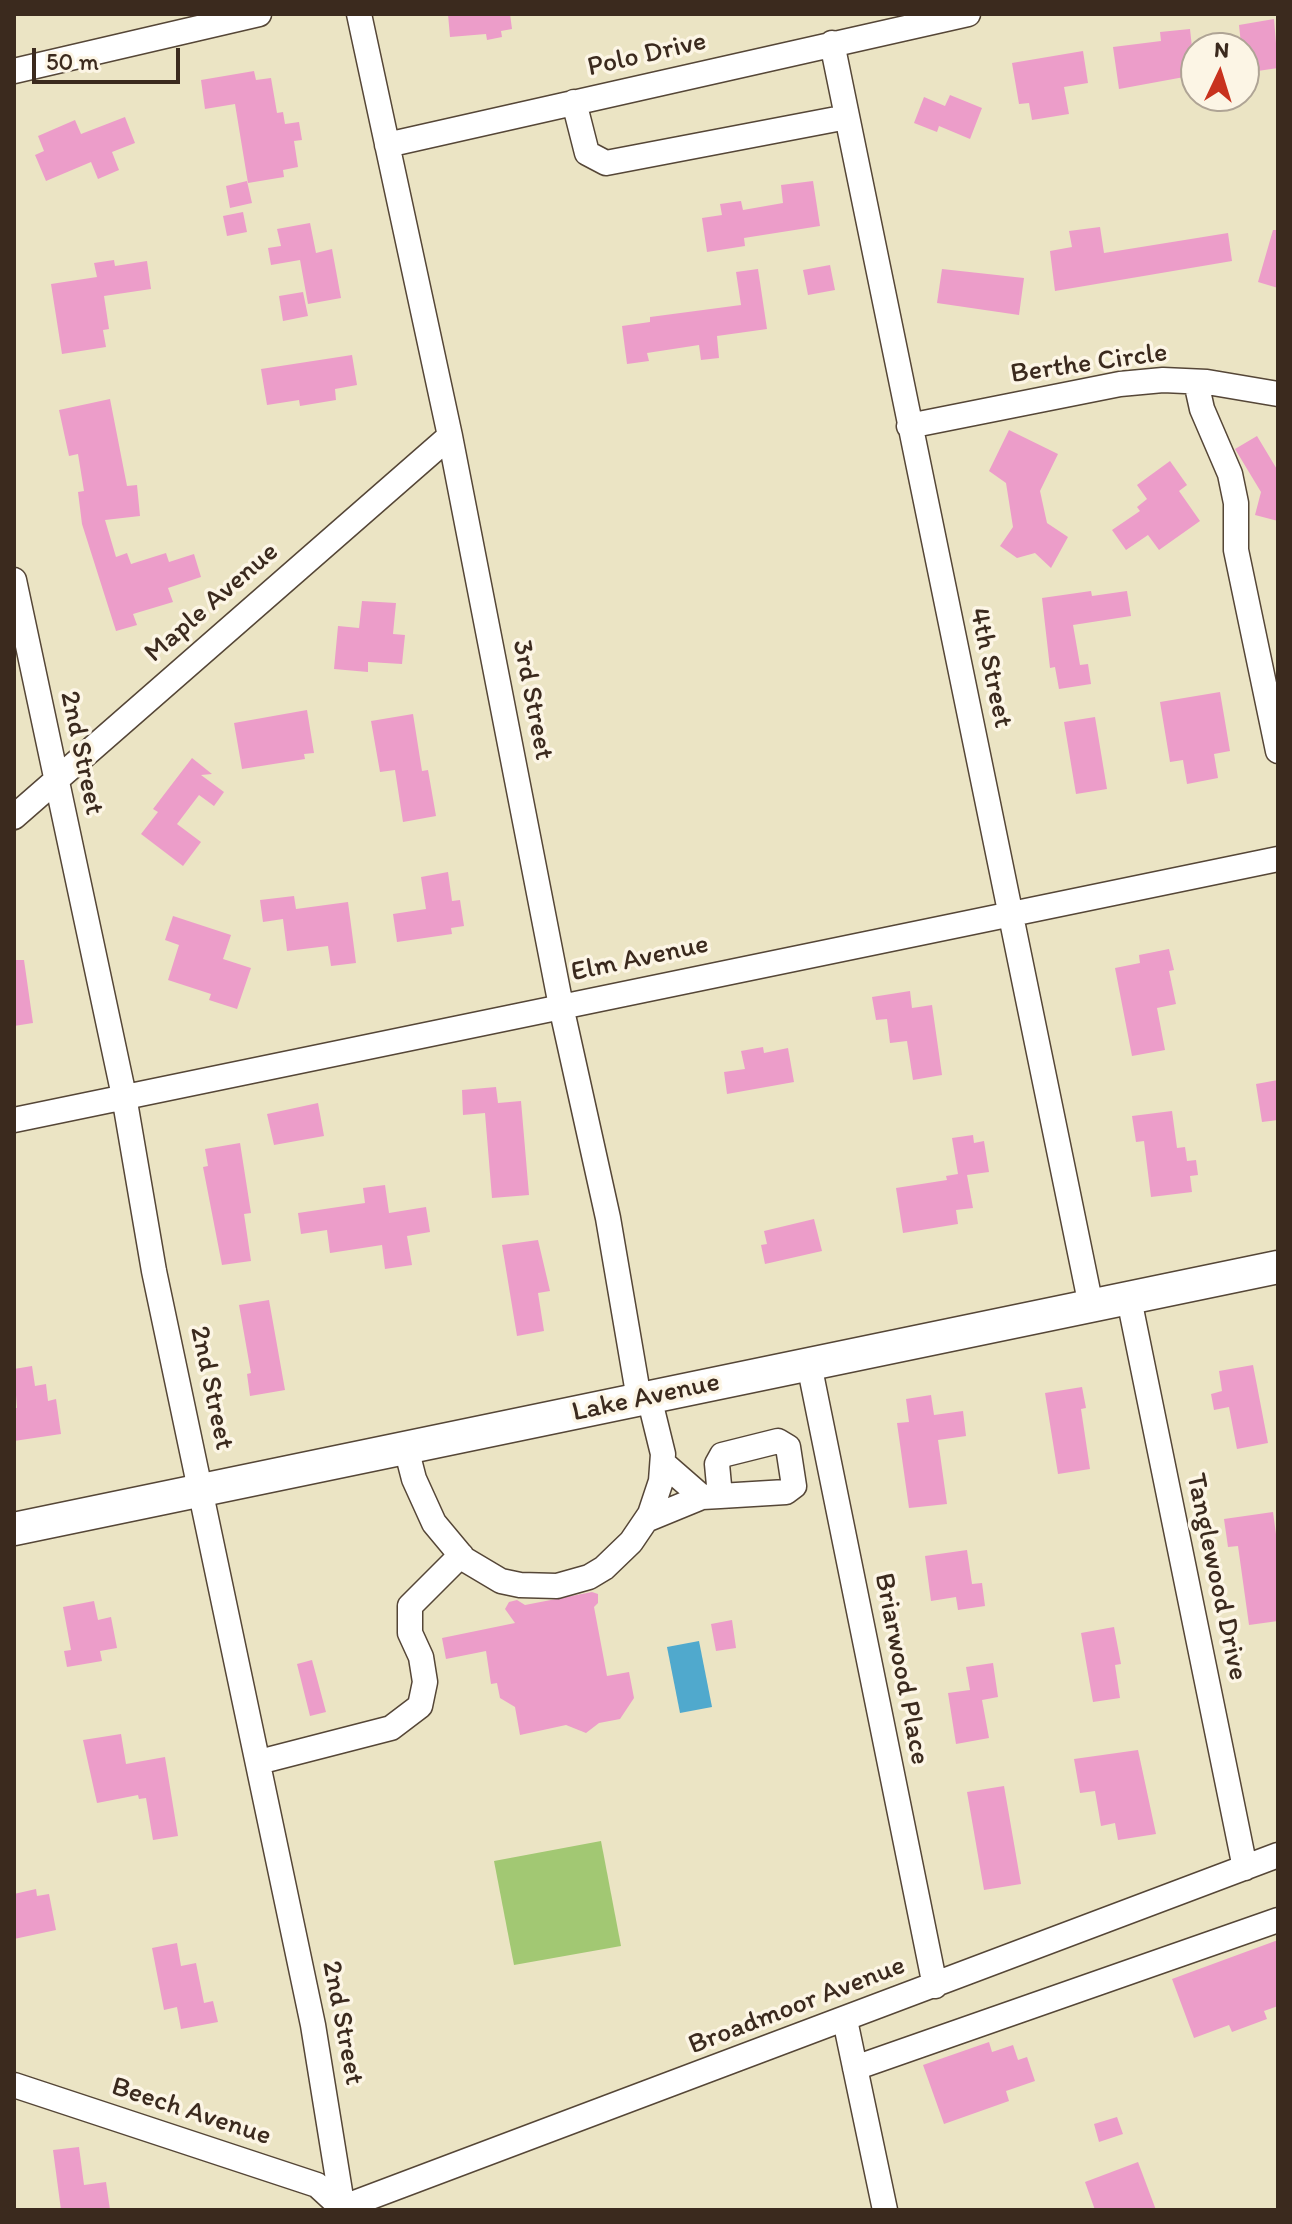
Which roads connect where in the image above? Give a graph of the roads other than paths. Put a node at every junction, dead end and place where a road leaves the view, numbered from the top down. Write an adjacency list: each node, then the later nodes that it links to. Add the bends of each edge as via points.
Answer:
1 (259, 14): 5 (street)
2 (359, 14): 8 (street, 3rd Street)
3 (968, 14): 4 (street, Polo Drive)
4 (832, 43): 6 (street, Polo Drive); 7 (street, 4th Street)
5 (14, 71)
6 (574, 102): 7 (street, via 587,153 606,163); 8 (street, Polo Drive)
7 (847, 117): 11 (street, 4th Street)
8 (387, 145): 12 (street, 3rd Street)
9 (1196, 382): 10 (street, Berthe Circle); 11 (street, Berthe Circle, via 1120,384); 14 (street, via 1230,474 1236,550)
10 (1278, 394)
11 (909, 426): 18 (street, 4th Street)
12 (450, 436): 15 (street, Maple Avenue); 19 (street, 3rd Street)
13 (14, 580): 15 (street, 2nd Street)
14 (1278, 751)
15 (56, 778): 16 (street, Maple Avenue); 20 (street, 2nd Street)
16 (14, 817)
17 (1278, 859): 18 (street, Elm Avenue)
18 (1011, 914): 19 (street, Elm Avenue); 24 (street, 4th Street)
19 (561, 1006): 20 (street, Elm Avenue); 26 (street, 3rd Street)
20 (124, 1096): 21 (street, Elm Avenue); 29 (street, 2nd Street, via 154,1271)
21 (14, 1120)
22 (1278, 1267): 23 (main road, Lake Avenue)
23 (1129, 1299): 24 (main road, Lake Avenue); 35 (street, Tanglewood Drive)
24 (1091, 1306): 25 (main road, Lake Avenue)
25 (809, 1364): 26 (main road, Lake Avenue); 37 (street, Briarwood Place)
26 (644, 1398): 27 (main road, Lake Avenue); 28 (street, 3rd Street, via 659,1426)
27 (406, 1448): 29 (main road, Lake Avenue); 32 (street, via 434,1523)
28 (663, 1463): 30 (street); 30 (street, via 711,1496)
29 (202, 1491): 31 (main road, Lake Avenue); 33 (street, 2nd Street)
30 (646, 1520): 32 (street, via 604,1568 557,1586 501,1581)
31 (14, 1529)
32 (461, 1555): 33 (street, via 410,1606 407,1621 425,1682 420,1706 391,1728)
33 (259, 1762): 41 (street, 2nd Street, via 318,2055)
34 (1278, 1855): 35 (street, Broadmoor Avenue)
35 (1245, 1868): 37 (street, Broadmoor Avenue)
36 (1278, 1920): 39 (street)
37 (935, 1986): 38 (street, Broadmoor Avenue)
38 (845, 2020): 39 (street); 41 (street, Broadmoor Avenue)
39 (855, 2068): 42 (street)
40 (14, 2085): 41 (street, Beech Avenue, via 317,2185)
41 (340, 2209)
42 (885, 2210)

